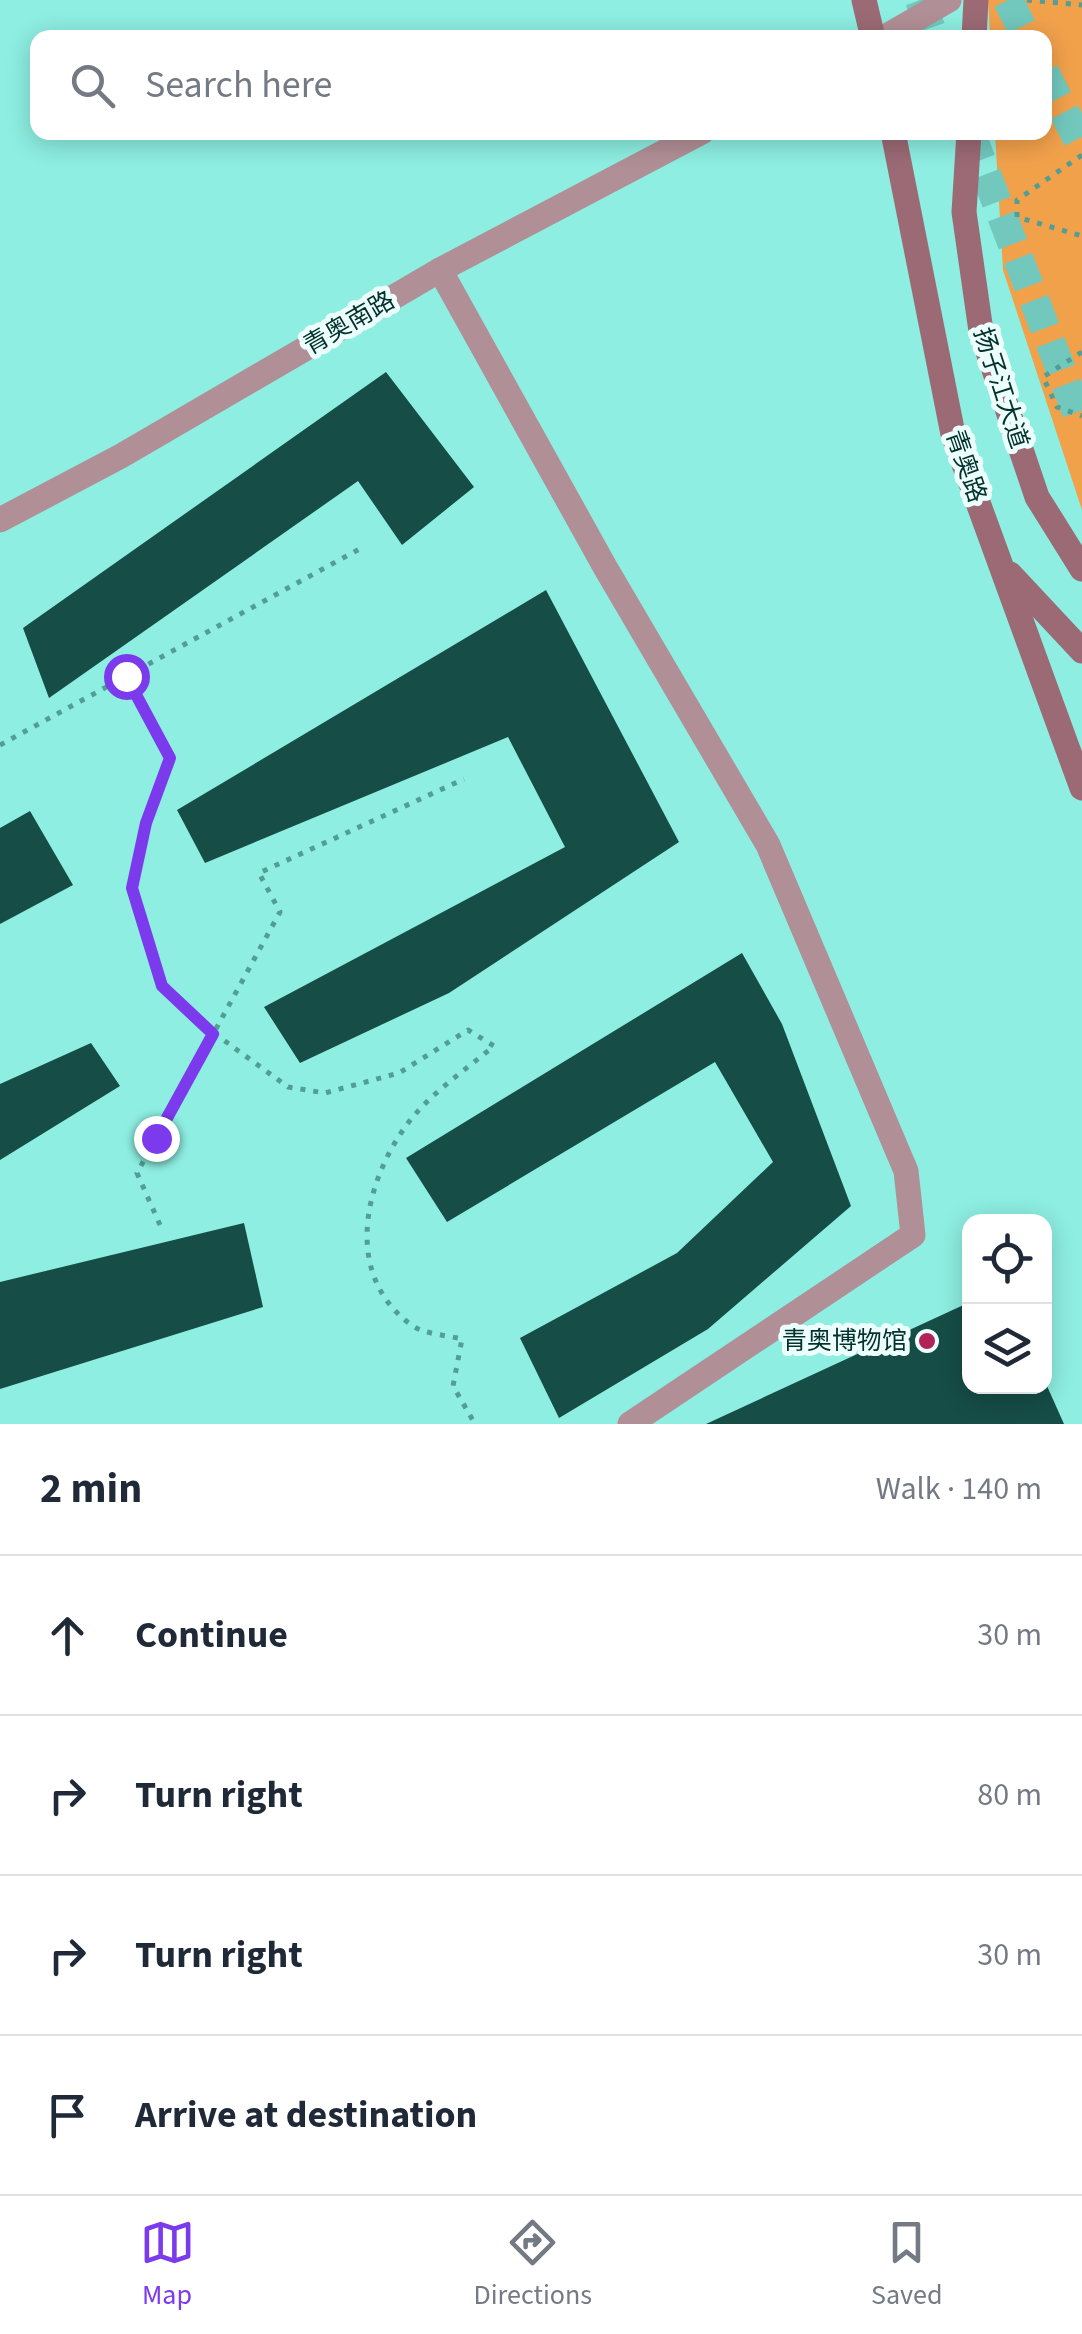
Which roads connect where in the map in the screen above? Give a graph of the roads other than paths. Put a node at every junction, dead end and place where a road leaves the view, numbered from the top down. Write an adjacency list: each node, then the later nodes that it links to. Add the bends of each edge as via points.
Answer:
1 (864, 0): 4 (street)
2 (949, 0): 5 (street)
3 (976, 0): 6 (street)
4 (871, 30)
5 (897, 30)
6 (974, 30)
7 (687, 140): 10 (street, 青奥南路)
8 (894, 140): 12 (street, 青奥路, via 953,434)
9 (968, 140): 13 (street, 扬子江大道, via 964,212 980,332 1037,497)
10 (440, 270): 11 (street, 青奥南路); 16 (street, via 768,845 906,1171 913,1235)
11 (0, 520)
12 (1000, 563): 14 (street); 15 (street, 青奥路)
13 (1082, 569)
14 (1082, 651)
15 (1082, 788)
16 (630, 1424)

